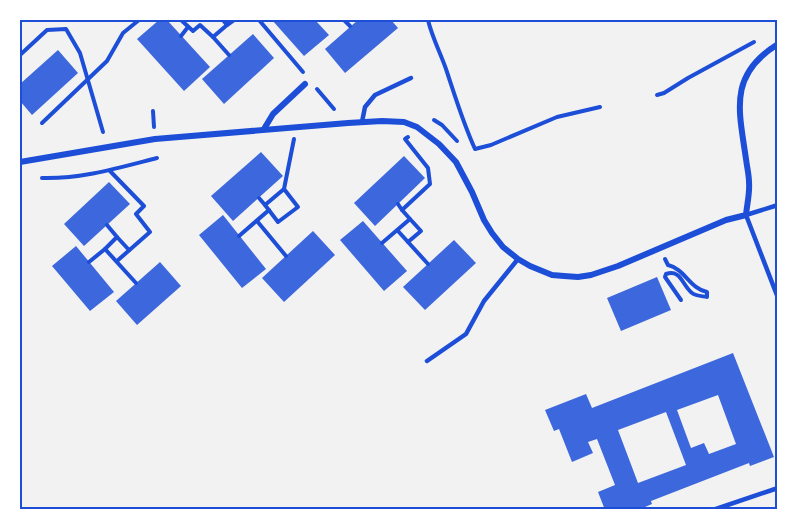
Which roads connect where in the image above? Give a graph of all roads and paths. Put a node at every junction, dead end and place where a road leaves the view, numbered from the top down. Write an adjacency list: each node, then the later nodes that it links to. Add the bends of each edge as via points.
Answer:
1 (139, 20): 18 (path, via 123,33 107,61)
2 (181, 20): 10 (path)
3 (223, 20): 8 (path)
4 (234, 20): 8 (path)
5 (259, 20): 19 (path)
6 (344, 20): 9 (path)
7 (428, 20): 21 (path, via 475,149 557,117)
8 (227, 25): 12 (path)
9 (350, 26)
10 (188, 27): 11 (path); 12 (path, via 193,32 200,25)
11 (181, 36)
12 (213, 37): 16 (path)
13 (750, 44): 20 (path)
14 (777, 44): 42 (street, via 743,79 740,94 749,183)
15 (20, 55): 18 (path, via 47,30 66,29 80,53)
16 (230, 55)
17 (411, 78): 24 (lane, via 375,95 365,107)
18 (88, 81): 25 (path); 29 (path)
19 (307, 82): 22 (path); 28 (street, via 273,114)
20 (657, 95)
21 (600, 107)
22 (333, 109)
23 (153, 111): 27 (path)
24 (362, 122): 26 (street); 54 (street, via 404,122 439,144 465,177 492,233)
25 (42, 123)
26 (297, 126): 28 (street); 35 (path)
27 (154, 128)
28 (264, 129): 32 (street, via 155,139)
29 (103, 132)
30 (409, 136): 41 (path, via 405,139 428,168 430,184)
31 (157, 158): 33 (path)
32 (20, 162)
33 (110, 171): 34 (path, via 64,179); 52 (path, via 144,206 136,213 150,232)
34 (42, 178)
35 (284, 189): 38 (path); 40 (path, via 298,207 278,222)
36 (259, 198): 38 (path)
37 (398, 204): 41 (path)
38 (265, 205): 40 (path)
39 (777, 205): 42 (lane)
40 (269, 210): 44 (path)
41 (402, 210): 43 (path)
42 (746, 215): 54 (street, via 591,275 552,275); 60 (lane)
43 (410, 219): 46 (path); 49 (path, via 421,231)
44 (257, 221): 47 (path); 53 (path)
45 (107, 225): 48 (path)
46 (398, 231): 49 (path); 50 (path)
47 (239, 236)
48 (117, 237): 51 (path); 52 (path)
49 (408, 242): 58 (path)
50 (382, 243)
51 (105, 249): 56 (path); 57 (path)
52 (129, 250): 56 (path)
53 (286, 256)
54 (518, 259): 62 (lane, via 484,301 466,334)
55 (664, 259): 61 (path, via 699,291 707,292 706,297 697,295 680,277 666,274)
56 (117, 261): 59 (path)
57 (89, 262)
58 (428, 264)
59 (136, 284)
60 (777, 298)
61 (681, 300)
62 (427, 361)
63 (777, 488): 64 (lane)
64 (713, 510)

